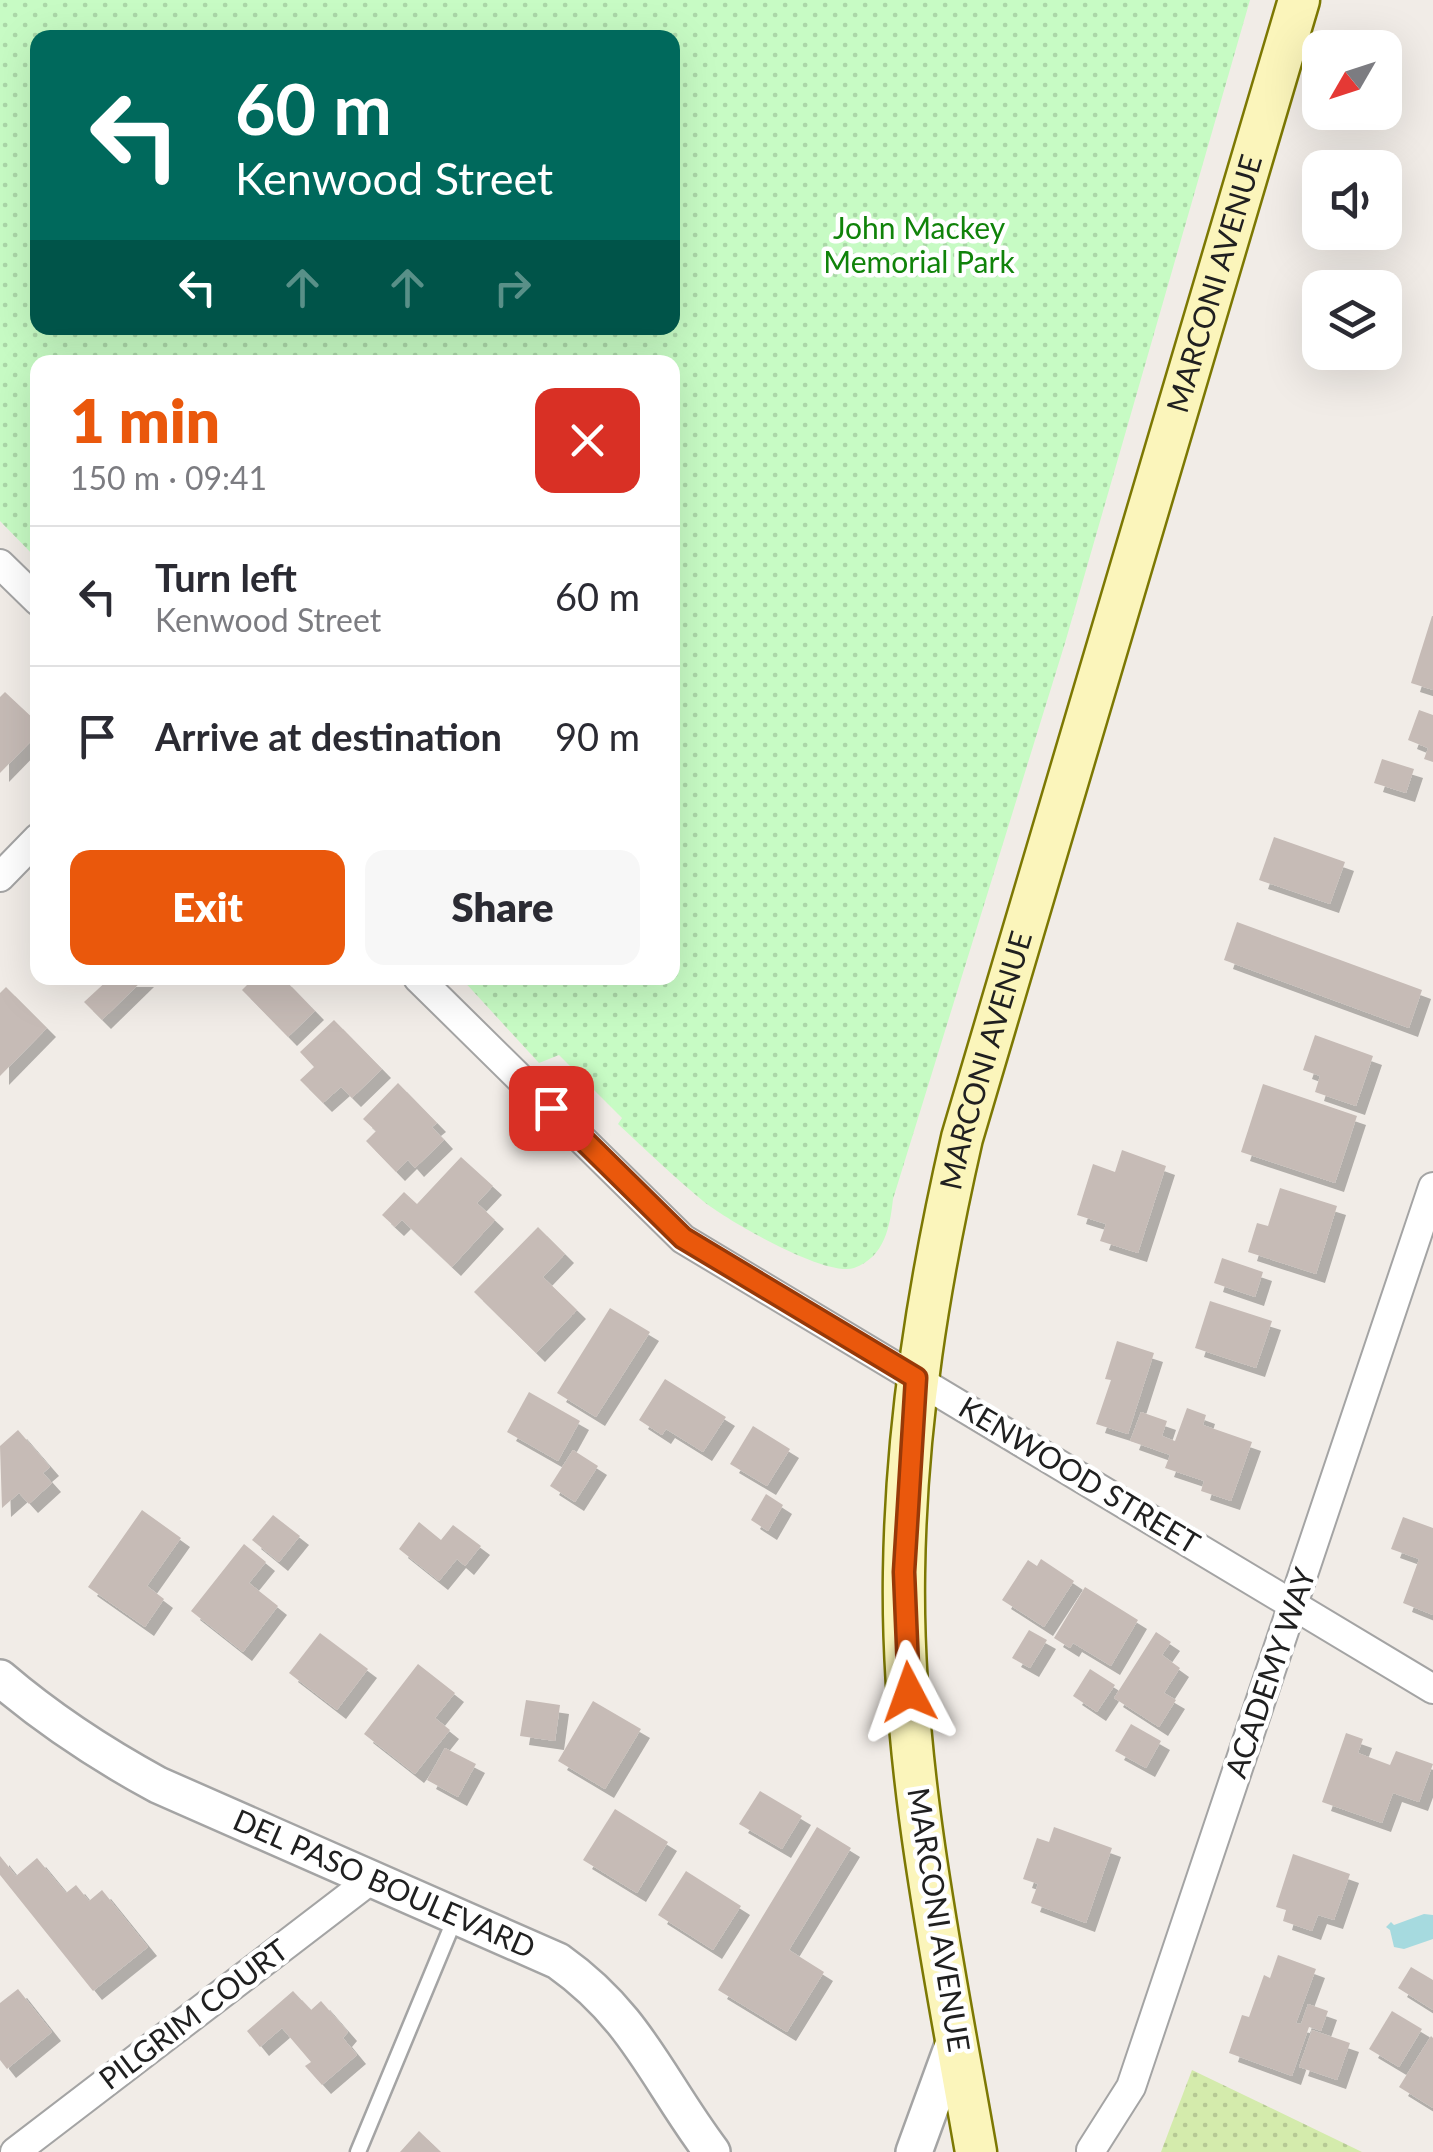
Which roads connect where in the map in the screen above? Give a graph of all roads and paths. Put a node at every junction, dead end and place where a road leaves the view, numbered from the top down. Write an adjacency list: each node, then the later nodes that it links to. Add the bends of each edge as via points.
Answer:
1 (1299, 0): 8 (main road, MARCONI AVENUE, via 962,1138)
2 (0, 564): 3 (street)
3 (30, 593)
4 (30, 846): 5 (street)
5 (0, 877)
6 (425, 985): 8 (street, KENWOOD STREET, via 683,1238)
7 (1433, 1187): 9 (street, ACADEMY WAY)
8 (916, 1378): 9 (street, KENWOOD STREET); 14 (main road, MARCONI AVENUE, via 904,1572 906,1660 916,1786)
9 (1294, 1605): 11 (street, KENWOOD STREET); 15 (street, ACADEMY WAY, via 1130,2087)
10 (0, 1678): 12 (street, DEL PASO BOULEVARD, via 96,1751 158,1785)
11 (1433, 1688)
12 (373, 1878): 13 (street, DEL PASO BOULEVARD); 16 (street, PILGRIM COURT)
13 (457, 1915): 17 (lane); 18 (street, DEL PASO BOULEVARD, via 558,1962 604,1996)
14 (956, 2037): 19 (street); 20 (main road, MARCONI AVENUE)
15 (1091, 2150)
16 (15, 2152)
17 (358, 2152)
18 (712, 2152)
19 (914, 2152)
20 (976, 2152)

